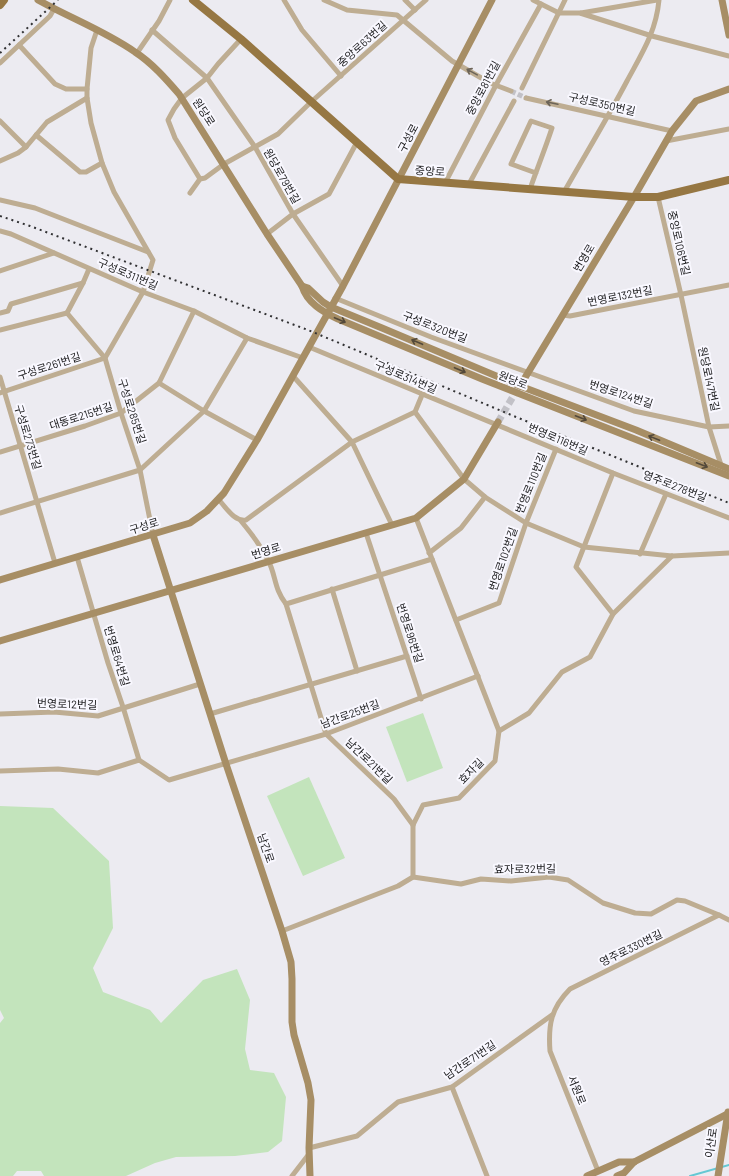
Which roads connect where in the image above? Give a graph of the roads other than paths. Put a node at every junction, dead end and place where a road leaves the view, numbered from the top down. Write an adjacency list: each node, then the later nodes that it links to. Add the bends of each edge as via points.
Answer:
1 (4, 0): 15 (main road)
2 (38, 0): 16 (main road, 원당로)
3 (170, 0): 22 (street)
4 (193, 0): 25 (main road, 중앙로)
5 (284, 0): 31 (street, via 302,30)
6 (324, 0): 20 (street, via 347,10 397,15)
7 (405, 0): 17 (street)
8 (426, 0): 17 (street, 중앙로63번길)
9 (492, 0): 30 (main road, 구성로)
10 (534, 0): 14 (street)
11 (565, 0): 18 (street)
12 (658, 0): 19 (street); 24 (street, via 658,15)
13 (722, 0): 23 (main road)
14 (541, 4): 18 (street); 33 (street, 중앙로81번길)
15 (0, 5)
16 (54, 9): 21 (main road, 원당로); 26 (street)
17 (415, 10): 20 (street, 중앙로63번길)
18 (559, 13): 19 (street); 34 (street)
19 (580, 13): 24 (street)
20 (404, 20): 30 (street); 31 (street, 중앙로63번길)
21 (97, 30): 27 (main road, 원당로); 35 (street, via 91,48)
22 (152, 30): 27 (street); 32 (street, 원당로79번길)
23 (729, 35)
24 (652, 36): 28 (street); 43 (street)
25 (241, 39): 32 (street); 42 (main road, 중앙로)
26 (19, 46): 29 (street); 35 (street, via 55,84 66,88)
27 (137, 52): 39 (main road, 원당로)
28 (729, 56)
29 (0, 63)
30 (458, 65): 33 (street, one-way to 30); 57 (main road, 구성로)
31 (341, 76): 42 (street, 중앙로63번길)
32 (207, 78): 39 (street); 51 (street, 원당로79번길)
33 (496, 85): 37 (street); 59 (street, 중앙로81번길)
34 (522, 88)
35 (87, 89): 38 (street)
36 (729, 89): 46 (main road, 번영로, via 696,101)
37 (511, 91)
38 (87, 98): 47 (street, via 47,122); 53 (street)
39 (182, 98): 54 (main road, 원당로); 56 (street, via 168,120 175,138)
40 (526, 98): 43 (street, 구성로350번길, one-way to 40)
41 (514, 101): 60 (street)
42 (311, 102): 49 (main road, 중앙로); 51 (street, 중앙로63번길, via 278,134)
43 (608, 117): 46 (street, 구성로350번길); 62 (street)
44 (0, 121): 50 (street)
45 (729, 129): 48 (street)
46 (672, 131): 48 (main road, 번영로)
47 (36, 135): 50 (street); 53 (street, via 80,172 86,172)
48 (666, 141): 64 (main road, 번영로)
49 (357, 142): 57 (main road, 중앙로); 67 (street, via 330,194)
50 (26, 147): 52 (street)
51 (255, 148): 54 (street, 중앙로63번길); 67 (street, 원당로79번길)
52 (0, 161)
53 (102, 163): 70 (street, via 114,192)
54 (224, 164): 56 (street, 중앙로63번길); 69 (main road, 원당로)
55 (536, 173): 55 (street, via 552,128 531,121 511,164); 61 (street)
56 (200, 179): 63 (street)
57 (398, 179): 59 (main road, 중앙로); 77 (main road, 구성로)
58 (729, 180): 65 (main road, 중앙로)
59 (445, 183): 60 (main road, 중앙로)
60 (469, 184): 61 (main road, 중앙로)
61 (530, 189): 62 (main road, 중앙로)
62 (564, 192): 64 (main road, 중앙로)
63 (190, 193)
64 (634, 197): 65 (main road, 중앙로); 86 (main road, 번영로)
65 (658, 197): 79 (street, 중앙로106번길)
66 (0, 200): 70 (street, via 35,208)
67 (293, 214): 69 (street); 77 (street)
68 (0, 231): 71 (street, 구성로311번길)
69 (267, 234): 76 (main road, 원당로)
70 (148, 252): 78 (street, via 153,260)
71 (54, 253): 72 (street, 구성로311번길); 73 (street)
72 (89, 269): 74 (street); 78 (street, 구성로311번길)
73 (0, 270)
74 (83, 284): 83 (street, via 11,304 8,311); 84 (street)
75 (729, 285): 79 (street, 번영로132번길)
76 (302, 286): 81 (main road, 원당로); 85 (main road, 원당로, via 304,294)
77 (343, 286): 80 (main road, 구성로)
78 (143, 292): 82 (street, 구성로311번길); 90 (street)
79 (681, 295): 86 (street, 번영로132번길, via 570,316); 104 (street, 원당로147번길)
80 (335, 298): 81 (main road, 구성로); 92 (street, 구성로320번길, via 431,337)
81 (331, 307): 85 (main road, 구성로); 96 (main road, 원당로, one-way to 81)
82 (194, 311): 88 (street, 구성로311번길); 95 (street, 대동로215번길)
83 (0, 313)
84 (67, 313): 87 (street); 90 (street, 구성로285번길)
85 (327, 314): 89 (main road, 구성로); 114 (main road, 원당로, one-way to 114, via 482,379)
86 (563, 315): 92 (main road, 번영로)
87 (0, 330)
88 (247, 338): 91 (street, 구성로311번길); 99 (street)
89 (309, 347): 91 (main road, 구성로); 98 (street, 구성로314번길)
90 (105, 358): 97 (street, 구성로261번길); 101 (street, 구성로285번길)
91 (303, 358): 93 (main road, 구성로)
92 (528, 372): 96 (main road, 번영로); 104 (street, 번영로124번길, via 634,411)
93 (293, 376): 105 (main road, 구성로); 106 (street)
94 (0, 377): 97 (street, 구성로273번길)
95 (159, 383): 99 (street); 101 (street, 대동로215번길)
96 (520, 386): 110 (main road, 원당로, one-way to 96)
97 (2, 392): 107 (street, 구성로273번길)
98 (422, 394): 100 (street); 102 (street, 구성로314번길)
99 (204, 411): 105 (street); 112 (street, 구성로285번길)
100 (415, 412): 106 (street); 115 (street, 번영로110번길)
101 (121, 413): 107 (street, 대동로215번길); 112 (street, 구성로285번길)
102 (497, 423): 108 (street, 번영로116번길); 115 (main road, 번영로)
103 (729, 426): 104 (street, 번영로124번길)
104 (709, 427): 110 (street, 원당로147번길)
105 (257, 440): 118 (main road, 구성로)
106 (352, 442): 123 (street, via 263,508); 125 (street)
107 (20, 446): 109 (street, 대동로215번길); 119 (street, 구성로273번길)
108 (556, 449): 113 (street, 번영로116번길); 124 (street, 번영로110번길)
109 (0, 452)
110 (721, 465): 111 (main road, 원당로)
111 (729, 469)
112 (140, 470): 119 (street); 127 (street, 구성로285번길)
113 (613, 473): 116 (street, 영주로278번길); 128 (street)
114 (729, 476)
115 (464, 479): 117 (street, 번영로110번길); 121 (main road, 번영로)
116 (666, 494): 122 (street, 영주로278번길); 131 (street)
117 (485, 497): 124 (street, 번영로110번길); 129 (street, via 461,528)
118 (218, 499): 123 (street); 127 (main road, 구성로, via 190,523)
119 (37, 502): 120 (street); 136 (street, 구성로273번길)
120 (0, 513)
121 (416, 518): 125 (main road, 번영로); 129 (street)
122 (729, 518)
123 (241, 521): 135 (street)
124 (526, 524): 128 (street, 번영로110번길); 144 (street, 번영로102번길, via 499,603)
125 (392, 525): 126 (main road, 번영로)
126 (366, 533): 135 (main road, 번영로); 137 (street, 번영로96번길)
127 (153, 535): 133 (main road, 구성로); 140 (main road, 남간로)
128 (584, 547): 131 (street, 번영로110번길); 143 (street, via 576,567)
129 (430, 553): 134 (street)
130 (729, 553): 132 (street, 번영로110번길)
131 (640, 554): 132 (street, 번영로110번길)
132 (672, 556): 143 (street)
133 (77, 558): 136 (main road, 구성로); 142 (street, 번영로64번길)
134 (432, 559): 137 (street); 144 (street)
135 (269, 561): 140 (main road, 번영로); 141 (street, via 280,596)
136 (55, 563): 138 (main road, 구성로)
137 (380, 574): 139 (street); 146 (street, 번영로96번길)
138 (0, 580)
139 (332, 589): 141 (street); 147 (street)
140 (171, 591): 142 (main road, 번영로); 149 (main road, 남간로)
141 (286, 604): 150 (street)
142 (94, 613): 145 (main road, 번영로); 152 (street, 번영로64번길)
143 (613, 614): 155 (street, via 590,657 562,672 529,713)
144 (456, 620): 148 (street)
145 (0, 641)
146 (407, 656): 147 (street); 151 (street, 번영로96번길)
147 (357, 671): 150 (street)
148 (478, 676): 151 (street, 남간로25번길); 155 (street)
149 (200, 684): 152 (street, 번영로12번길); 154 (main road, 남간로)
150 (312, 684): 154 (street); 156 (street)
151 (421, 699): 156 (street, 남간로25번길)
152 (123, 707): 153 (street, 번영로12번길, via 98,716 54,712); 157 (street, 번영로64번길)
153 (0, 714)
154 (210, 714): 158 (main road, 남간로)
155 (499, 731): 160 (street, 효자길, via 495,761 459,798 423,805)
156 (326, 734): 158 (street, 남간로25번길); 160 (street, 남간로21번길, via 394,799)
157 (139, 760): 158 (street, via 169,780); 159 (street, via 98,773 58,769)
158 (226, 764): 164 (main road, 남간로)
159 (0, 771)
160 (413, 825): 161 (street, 효자길)
161 (413, 877): 162 (street, 효자로32번길, via 462,884 481,879 512,881 549,877 568,880 602,903 635,913 651,914 677,900); 164 (street, via 398,886)
162 (719, 915): 163 (street); 165 (street, 영주로330번길, via 570,989 560,999)
163 (729, 920)
164 (282, 931): 168 (main road, 남간로, via 291,962 294,1035 311,1100)
165 (552, 1015): 166 (street, 남간로71번길); 170 (street, 서원로, via 550,1051)
166 (452, 1087): 168 (street, 남간로71번길, via 398,1102 357,1136); 173 (street)
167 (728, 1111): 169 (main road); 176 (main road, 이산로)
168 (309, 1151): 171 (street); 172 (main road, 남간로)
169 (634, 1162): 170 (main road, via 619,1162); 175 (main road, via 624,1173)
170 (598, 1171): 174 (main road)
171 (292, 1176)
172 (310, 1176)
173 (487, 1176)
174 (587, 1176)
175 (617, 1176)
176 (718, 1176)

